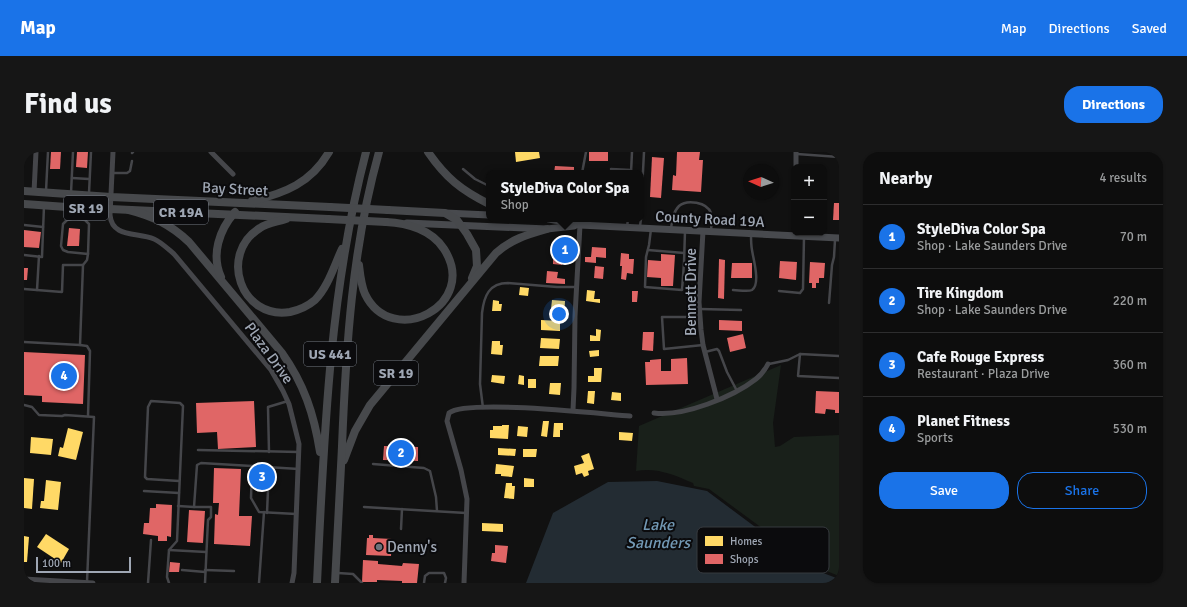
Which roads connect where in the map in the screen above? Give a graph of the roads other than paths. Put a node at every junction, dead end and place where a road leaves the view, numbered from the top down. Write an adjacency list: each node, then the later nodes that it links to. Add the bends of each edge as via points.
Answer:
1 (36, 152): 30 (street)
2 (48, 152): 31 (lane)
3 (73, 152): 26 (lane)
4 (91, 152): 27 (lane)
5 (113, 152): 24 (street, Plaza Drive)
6 (211, 152): 25 (street)
7 (329, 152): 37 (main road, via 324,162 297,186)
8 (366, 152): 66 (main road, US 441)
9 (379, 152): 72 (main road, US 441, via 366,206)
10 (428, 152): 35 (main road, via 456,185)
11 (586, 152): 20 (lane)
12 (632, 152): 22 (lane)
13 (644, 152): 23 (lane)
14 (796, 153): 15 (lane); 17 (street)
15 (839, 157)
16 (132, 161): 24 (lane, via 127,173)
17 (796, 164)
18 (463, 169): 28 (lane)
19 (611, 169): 21 (lane)
20 (583, 170)
21 (621, 170)
22 (631, 170)
23 (643, 170)
24 (112, 173): 34 (street, Plaza Drive)
25 (233, 174)
26 (72, 178): 27 (lane); 32 (lane)
27 (90, 179): 33 (lane)
28 (486, 184)
29 (24, 191): 30 (main road, Bay Street / SR 19)
30 (34, 192): 31 (main road, Bay Street / SR 19)
31 (46, 193): 32 (main road, Bay Street / SR 19)
32 (71, 195): 33 (main road, Bay Street / SR 19)
33 (88, 196): 34 (main road, Bay Street / SR 19)
34 (111, 197): 37 (main road, Bay Street / SR 19); 40 (street, Plaza Drive)
35 (486, 202)
36 (24, 204): 38 (main road, Bay Street / SR 19)
37 (243, 204): 42 (main road, Bay Street / SR 19, bridge); 43 (main road)
38 (44, 206): 39 (main road, Bay Street / SR 19); 52 (lane)
39 (75, 208): 40 (main road, Bay Street / SR 19); 46 (lane)
40 (110, 209): 41 (main road, Bay Street / SR 19); 95 (street, Plaza Drive, via 112,224 118,230 155,239 174,254 271,370)
41 (129, 210): 43 (main road, Bay Street / CR 19A); 74 (main road, SR 19, via 161,221 180,233)
42 (445, 213): 44 (main road); 53 (main road, SR 19)
43 (233, 215): 45 (main road, Bay Street / CR 19A); 74 (main road, via 223,229 218,247 217,264)
44 (486, 215)
45 (293, 218): 47 (main road, Bay Street / CR 19A, bridge); 66 (main road, via 260,227 248,238 240,252 238,266 241,284 248,296 263,308 286,312 310,304 327,282)
46 (74, 219): 68 (lane, via 85,220 89,224); 68 (lane, via 63,224 61,246 68,252)
47 (400, 222): 53 (main road, CR 19A); 72 (main road, Bay Street, via 423,230 436,239 448,254 452,275 449,291 434,311 421,317 404,320 380,311 366,295)
48 (579, 222): 54 (main road, County Road 19A / CR 19A); 57 (main road, CR 19A); 76 (street)
49 (628, 222): 54 (lane)
50 (640, 222): 55 (lane)
51 (24, 225): 52 (lane)
52 (43, 226): 71 (lane, via 42,257)
53 (462, 226): 57 (main road, CR 19A); 75 (main road, SR 19, via 473,243 477,257 477,266)
54 (627, 228): 55 (main road, County Road 19A / CR 19A)
55 (640, 228): 56 (main road, County Road 19A / CR 19A)
56 (651, 229): 58 (main road, County Road 19A / CR 19A); 67 (lane)
57 (547, 230): 75 (main road, via 525,235 502,247)
58 (671, 230): 59 (main road, County Road 19A / CR 19A); 61 (lane, via 674,214 685,202 701,203 707,207 711,213)
59 (685, 230): 60 (main road, County Road 19A / CR 19A); 69 (lane)
60 (703, 231): 61 (main road, County Road 19A / CR 19A); 82 (street, Bennett Drive)
61 (711, 232): 62 (main road, County Road 19A / CR 19A)
62 (751, 234): 63 (main road, County Road 19A / CR 19A); 79 (lane, via 756,283 750,291)
63 (791, 234)
64 (804, 236): 65 (main road, County Road 19A / CR 19A); 80 (lane, via 804,289 800,293)
65 (837, 238): 81 (lane)
66 (347, 240): 109 (main road, US 441, via 330,354)
67 (648, 250): 69 (lane); 69 (lane, via 645,287 682,290)
68 (88, 254): 73 (lane, via 88,260)
69 (684, 254)
70 (24, 255): 71 (lane)
71 (39, 256): 78 (lane)
72 (358, 256): 110 (main road, US 441, via 347,338)
73 (83, 265): 78 (lane, via 63,265 62,292); 86 (lane)
74 (224, 283): 109 (main road, SR 19, via 282,353 300,382 313,417)
75 (468, 286): 110 (main road, SR 19, via 370,405 355,431)
76 (577, 287): 97 (lane, via 508,283 493,286 482,313 480,384); 98 (street)
77 (24, 288): 78 (lane)
78 (37, 290)
79 (733, 290)
80 (778, 291)
81 (829, 303)
82 (700, 309): 83 (lane); 84 (street, Bennett Drive)
83 (741, 310)
84 (700, 317): 87 (street, Bennett Drive); 87 (lane, via 662,317 664,349)
85 (24, 342): 86 (lane)
86 (80, 345): 100 (lane, via 86,346 90,351)
87 (703, 345): 88 (street, Bennett Drive)
88 (705, 352): 93 (lane, via 714,349 719,351 726,372); 94 (street, Bennett Drive)
89 (800, 354): 90 (lane); 91 (lane, via 788,360); 92 (lane, via 798,376)
90 (839, 356)
91 (768, 364): 93 (street, via 756,379)
92 (839, 378)
93 (737, 391): 94 (street)
94 (717, 399): 99 (street, via 670,414)
95 (288, 401): 103 (lane, via 268,407); 104 (street, Plaza Drive)
96 (24, 405): 100 (lane, via 32,407 39,415)
97 (483, 408): 98 (street); 120 (street, via 456,409 449,413 447,421 465,487)
98 (572, 410): 101 (street)
99 (654, 413)
100 (88, 416): 132 (lane, via 94,417)
101 (630, 416)
102 (198, 450): 103 (lane)
103 (269, 452): 104 (lane)
104 (299, 452): 108 (street, Plaza Drive)
105 (373, 464): 118 (lane, via 424,468 430,471)
106 (252, 466): 107 (lane); 115 (lane, via 201,463 197,465); 119 (lane, via 251,498 259,512)
107 (269, 467): 108 (lane); 119 (lane)
108 (299, 469): 121 (street, Plaza Drive)
109 (322, 470): 139 (main road, US 441)
110 (341, 470): 129 (main road, US 441)
111 (179, 481): 111 (lane, via 183,406 180,403 150,401 145,477); 113 (lane)
112 (144, 491): 113 (lane)
113 (179, 493): 114 (lane)
114 (178, 506): 115 (lane); 124 (lane, via 177,541)
115 (194, 507): 125 (lane, via 211,507)
116 (364, 507): 117 (lane)
117 (402, 509): 118 (lane); 122 (lane)
118 (437, 511): 120 (lane)
119 (266, 512): 121 (lane); 137 (lane)
120 (466, 513): 144 (street)
121 (297, 514): 138 (street, Plaza Drive)
122 (401, 529)
123 (151, 540): 134 (lane)
124 (168, 550): 125 (lane); 135 (lane)
125 (206, 552): 127 (lane)
126 (182, 570): 127 (lane)
127 (205, 571): 128 (lane); 136 (lane)
128 (234, 571)
129 (335, 573): 140 (main road, US 441); 141 (lane, via 353,574)
130 (24, 579): 131 (street)
131 (41, 582): 132 (street)
132 (86, 583): 133 (street)
133 (93, 583)
134 (148, 583)
135 (169, 583)
136 (205, 583)
137 (259, 583)
138 (292, 583)
139 (316, 583)
140 (335, 583)
141 (362, 583)
142 (424, 583): 143 (lane, via 425,576 429,573 444,573)
143 (444, 583)
144 (464, 583)

